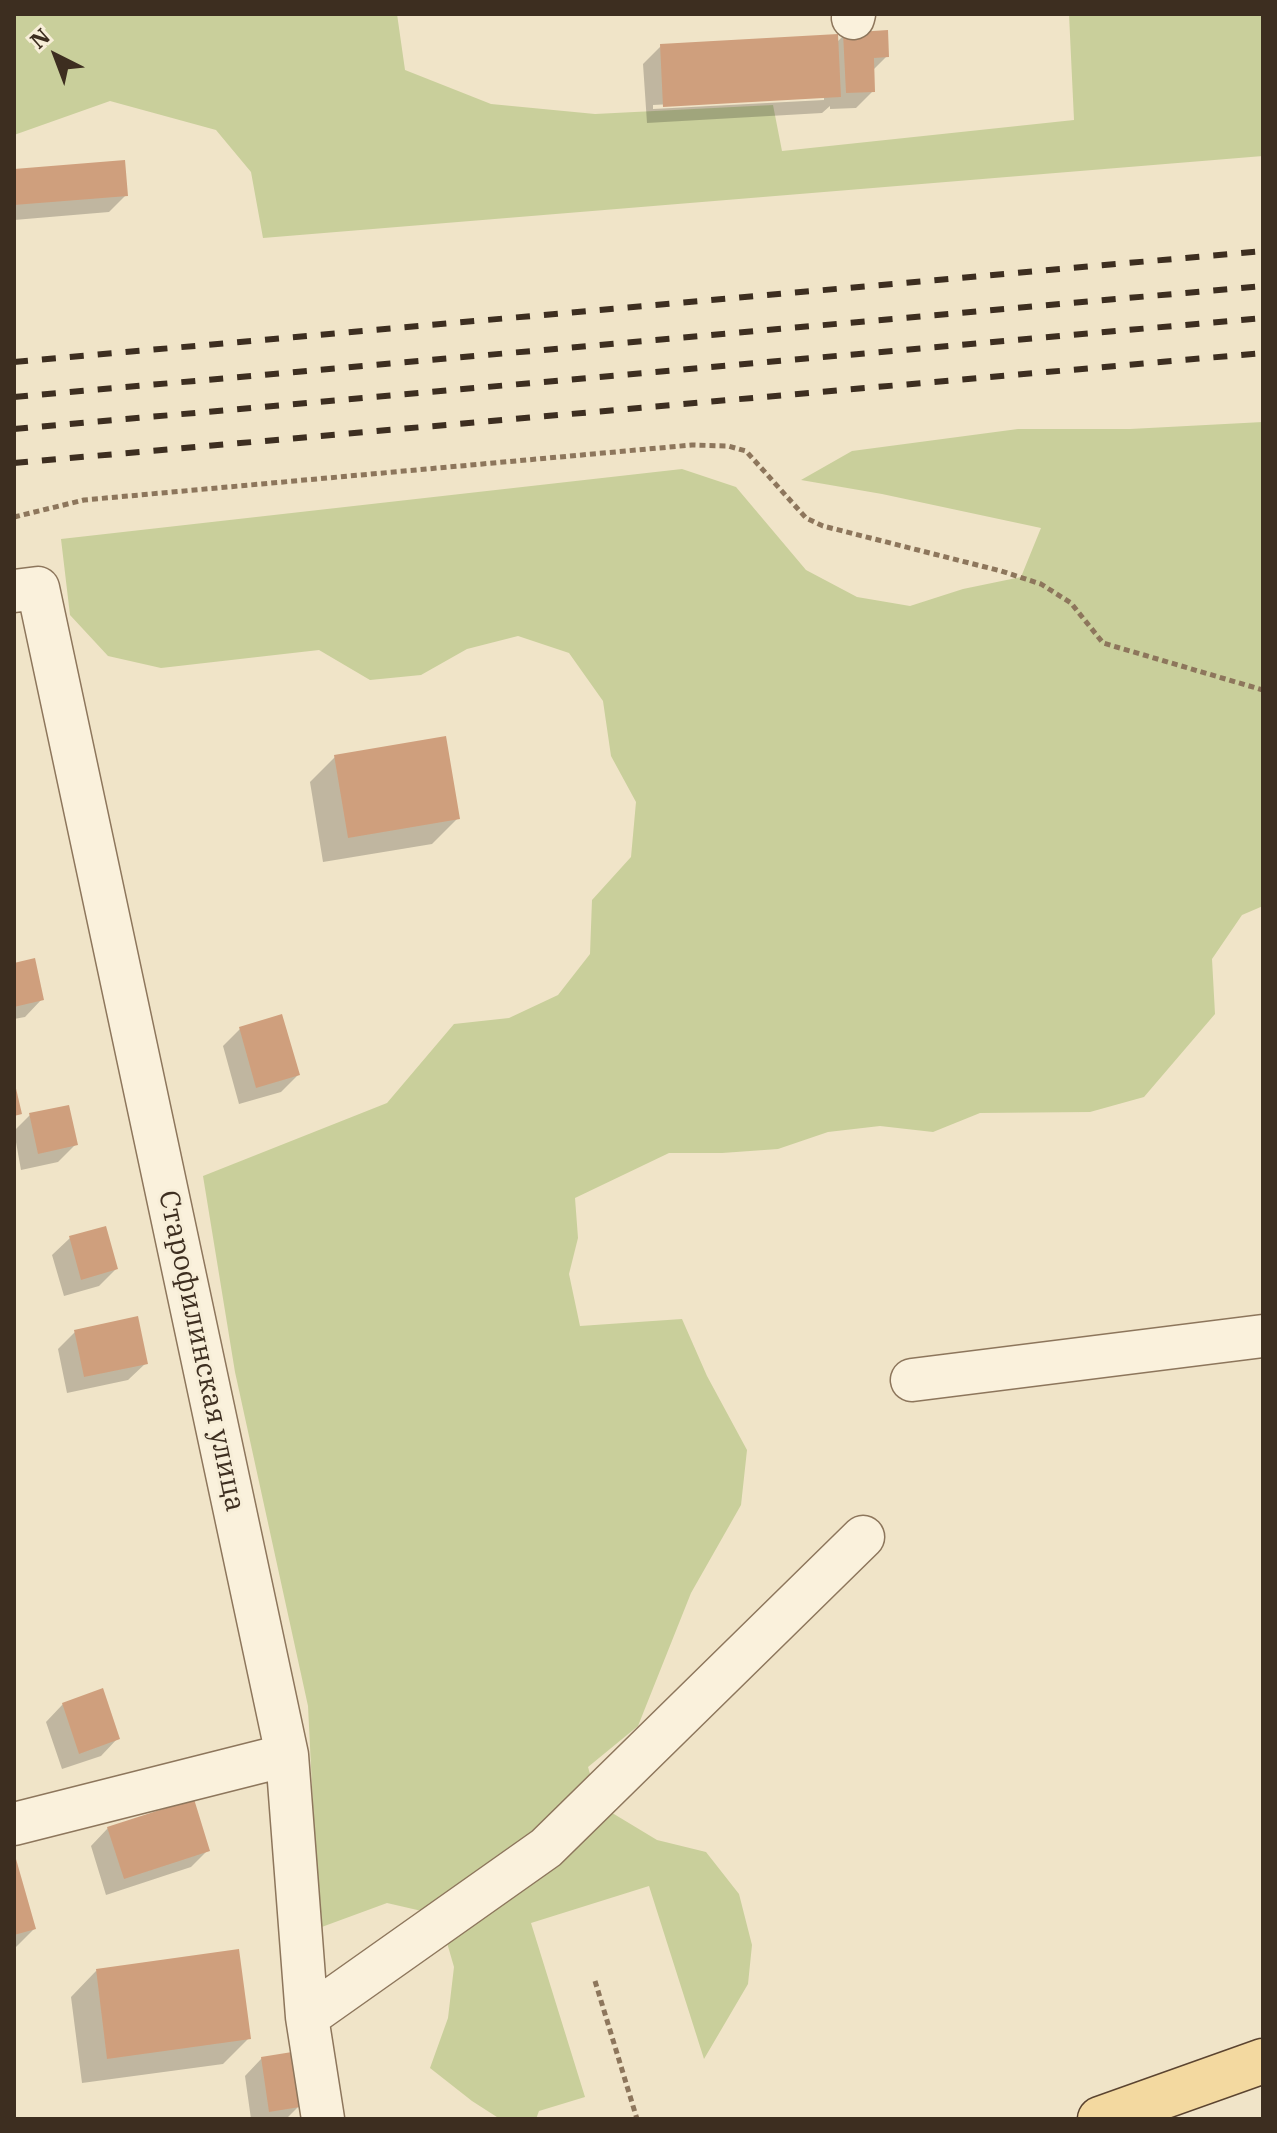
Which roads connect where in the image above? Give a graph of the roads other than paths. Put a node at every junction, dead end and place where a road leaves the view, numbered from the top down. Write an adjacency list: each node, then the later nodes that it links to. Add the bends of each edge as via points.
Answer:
1 (26, 590): 5 (street, Старофилинская улица)
2 (1263, 1336): 3 (street)
3 (912, 1380)
4 (863, 1537): 7 (street, via 546,1848)
5 (287, 1755): 6 (street); 7 (street, Старофилинская улица)
6 (14, 1824)
7 (307, 2017): 9 (street, Старофилинская улица)
8 (1263, 2061): 10 (main road)
9 (323, 2119)
10 (1100, 2119)

